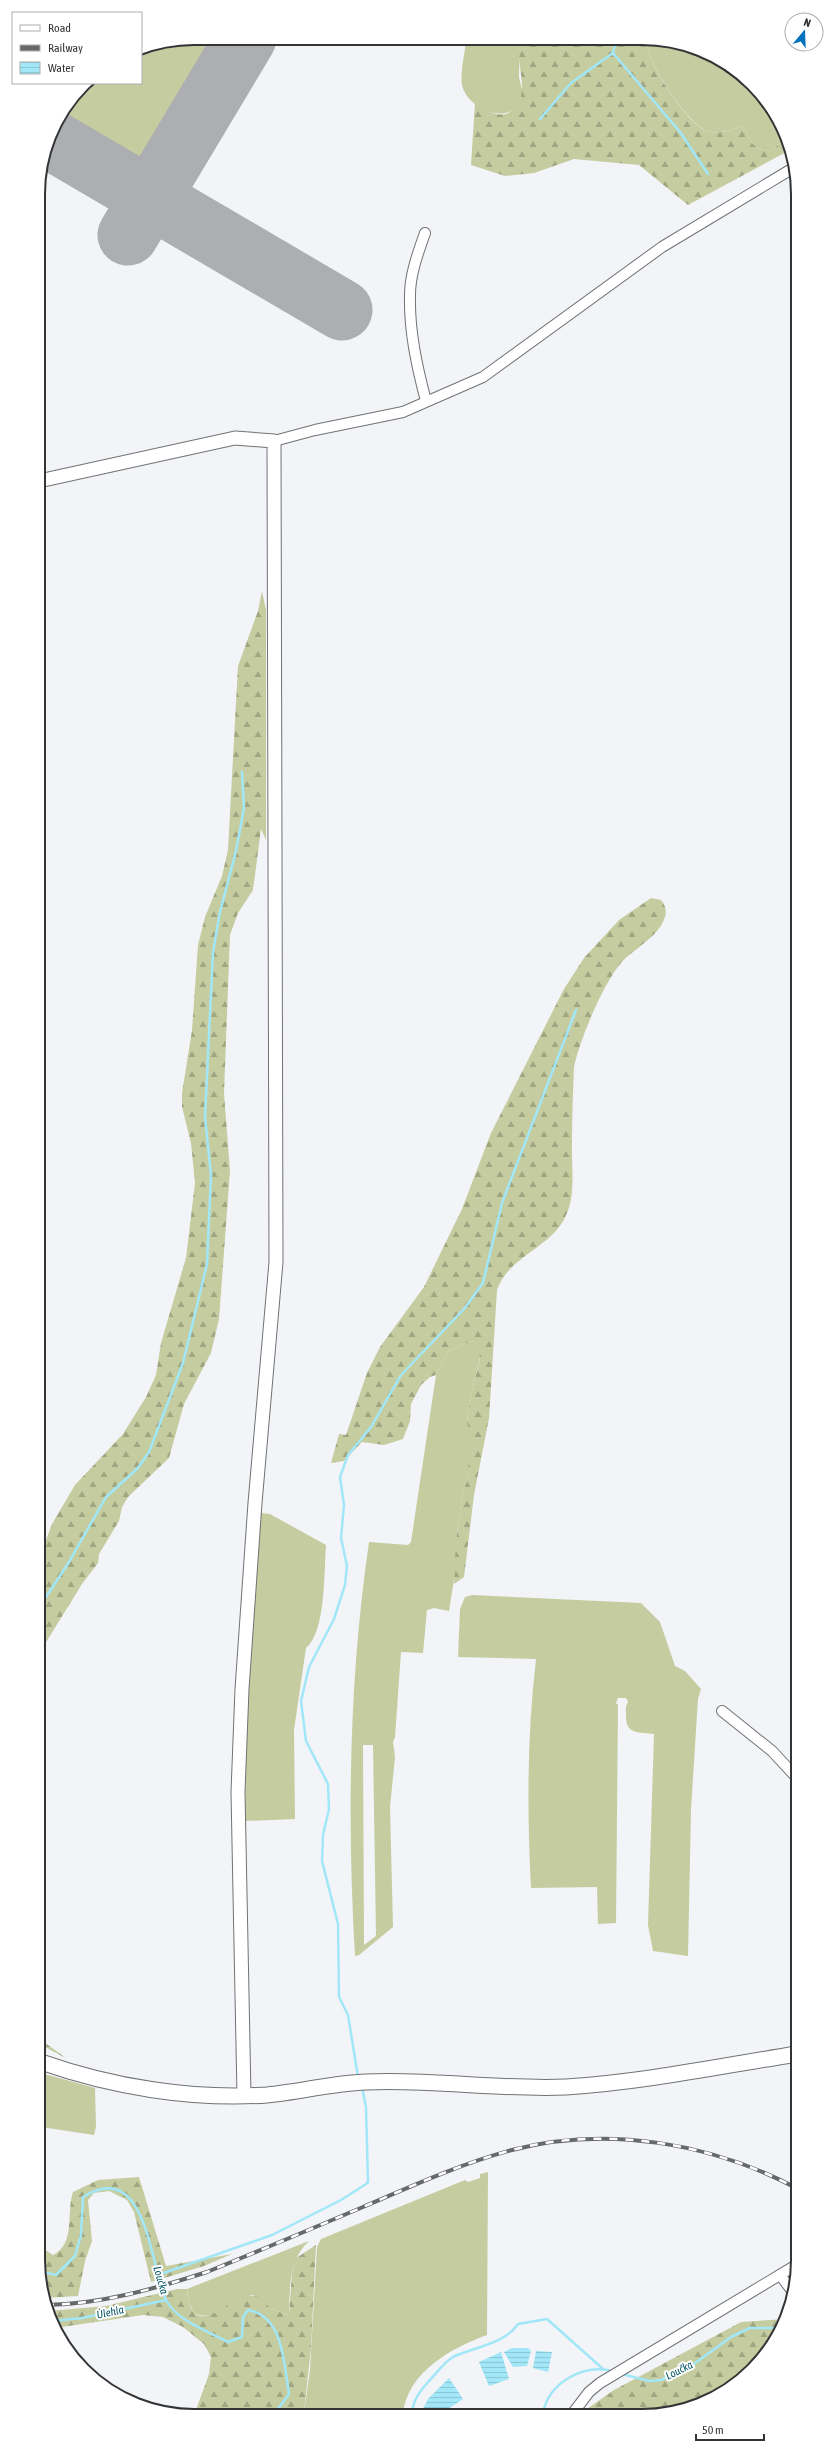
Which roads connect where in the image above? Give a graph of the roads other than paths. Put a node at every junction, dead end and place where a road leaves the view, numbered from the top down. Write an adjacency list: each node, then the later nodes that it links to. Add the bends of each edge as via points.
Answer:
1 (789, 171): 3 (street, via 662,247 483,377)
2 (425, 233): 3 (street, via 415,263 410,295 415,360)
3 (426, 401): 4 (street, via 402,412)
4 (274, 441): 5 (street, via 235,438); 10 (street, via 276,1262 255,1503 242,1689 238,1792)
5 (45, 480)
6 (722, 1711): 7 (street, via 772,1751)
7 (791, 1772)
8 (791, 2055): 10 (main road, via 604,2084 539,2087 366,2082)
9 (45, 2063): 10 (main road, via 77,2073 153,2089 186,2094)
10 (244, 2096)
11 (791, 2268): 12 (street)
12 (780, 2275): 13 (street); 14 (street, via 600,2383 584,2397)
13 (789, 2286)
14 (576, 2409)

